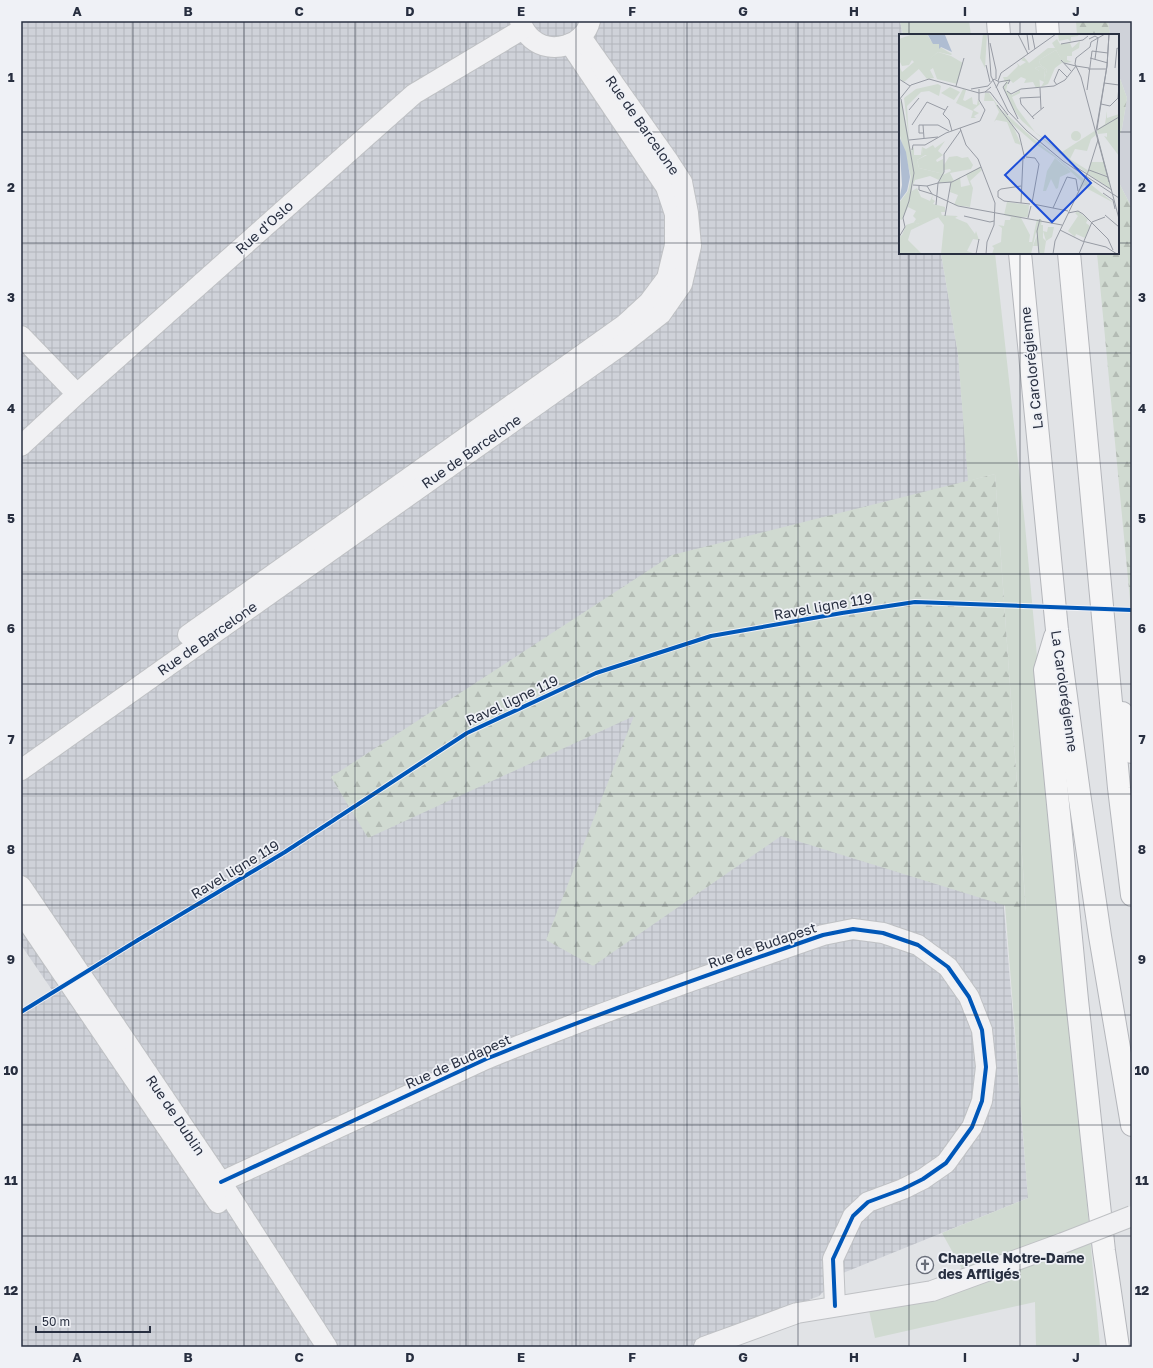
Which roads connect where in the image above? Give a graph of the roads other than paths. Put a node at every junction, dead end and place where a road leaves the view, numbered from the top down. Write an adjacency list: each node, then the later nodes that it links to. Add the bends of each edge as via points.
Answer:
1 (998, 21): 5 (highway)
2 (1047, 21): 6 (highway)
3 (522, 25): 4 (street, via 532,39 544,46 557,47); 10 (street, Rue d'Oslo, via 414,94)
4 (580, 34): 15 (street, Rue de Barcelone, via 666,187 675,214 675,245 667,278 649,302 624,325); 16 (street, Rue de Barcelone, via 682,182 691,246 682,284 661,314 624,343)
5 (999, 34)
6 (1048, 34)
7 (1020, 254): 12 (highway, La Carolorégienne)
8 (1069, 254): 13 (highway)
9 (21, 336): 10 (street)
10 (77, 394): 11 (street, Rue d'Oslo)
11 (21, 446)
12 (1057, 630): 20 (highway, La Carolorégienne, via 1097,914); 27 (highway, via 1045,670 1076,992 1104,1251)
13 (1110, 686): 14 (highway, via 1128,725); 18 (highway)
14 (1132, 752)
15 (21, 753)
16 (21, 770)
17 (21, 886): 21 (street, Rue de Dublin)
18 (1132, 894)
19 (21, 912): 24 (street, Rue de Dublin)
20 (1132, 1125)
21 (221, 1182): 23 (street, Rue de Budapest, via 486,1059 652,995 823,935 853,930 883,933 918,945 948,967 969,997 982,1030 986,1067 982,1100 972,1127 946,1163 903,1189 868,1202 853,1216 833,1259); 25 (street, Rue de Dublin)
22 (1132, 1216): 23 (street, bridge, via 932,1291)
23 (834, 1306): 26 (street, via 797,1313)
24 (314, 1347)
25 (327, 1347)
26 (704, 1347)
27 (1118, 1347)

